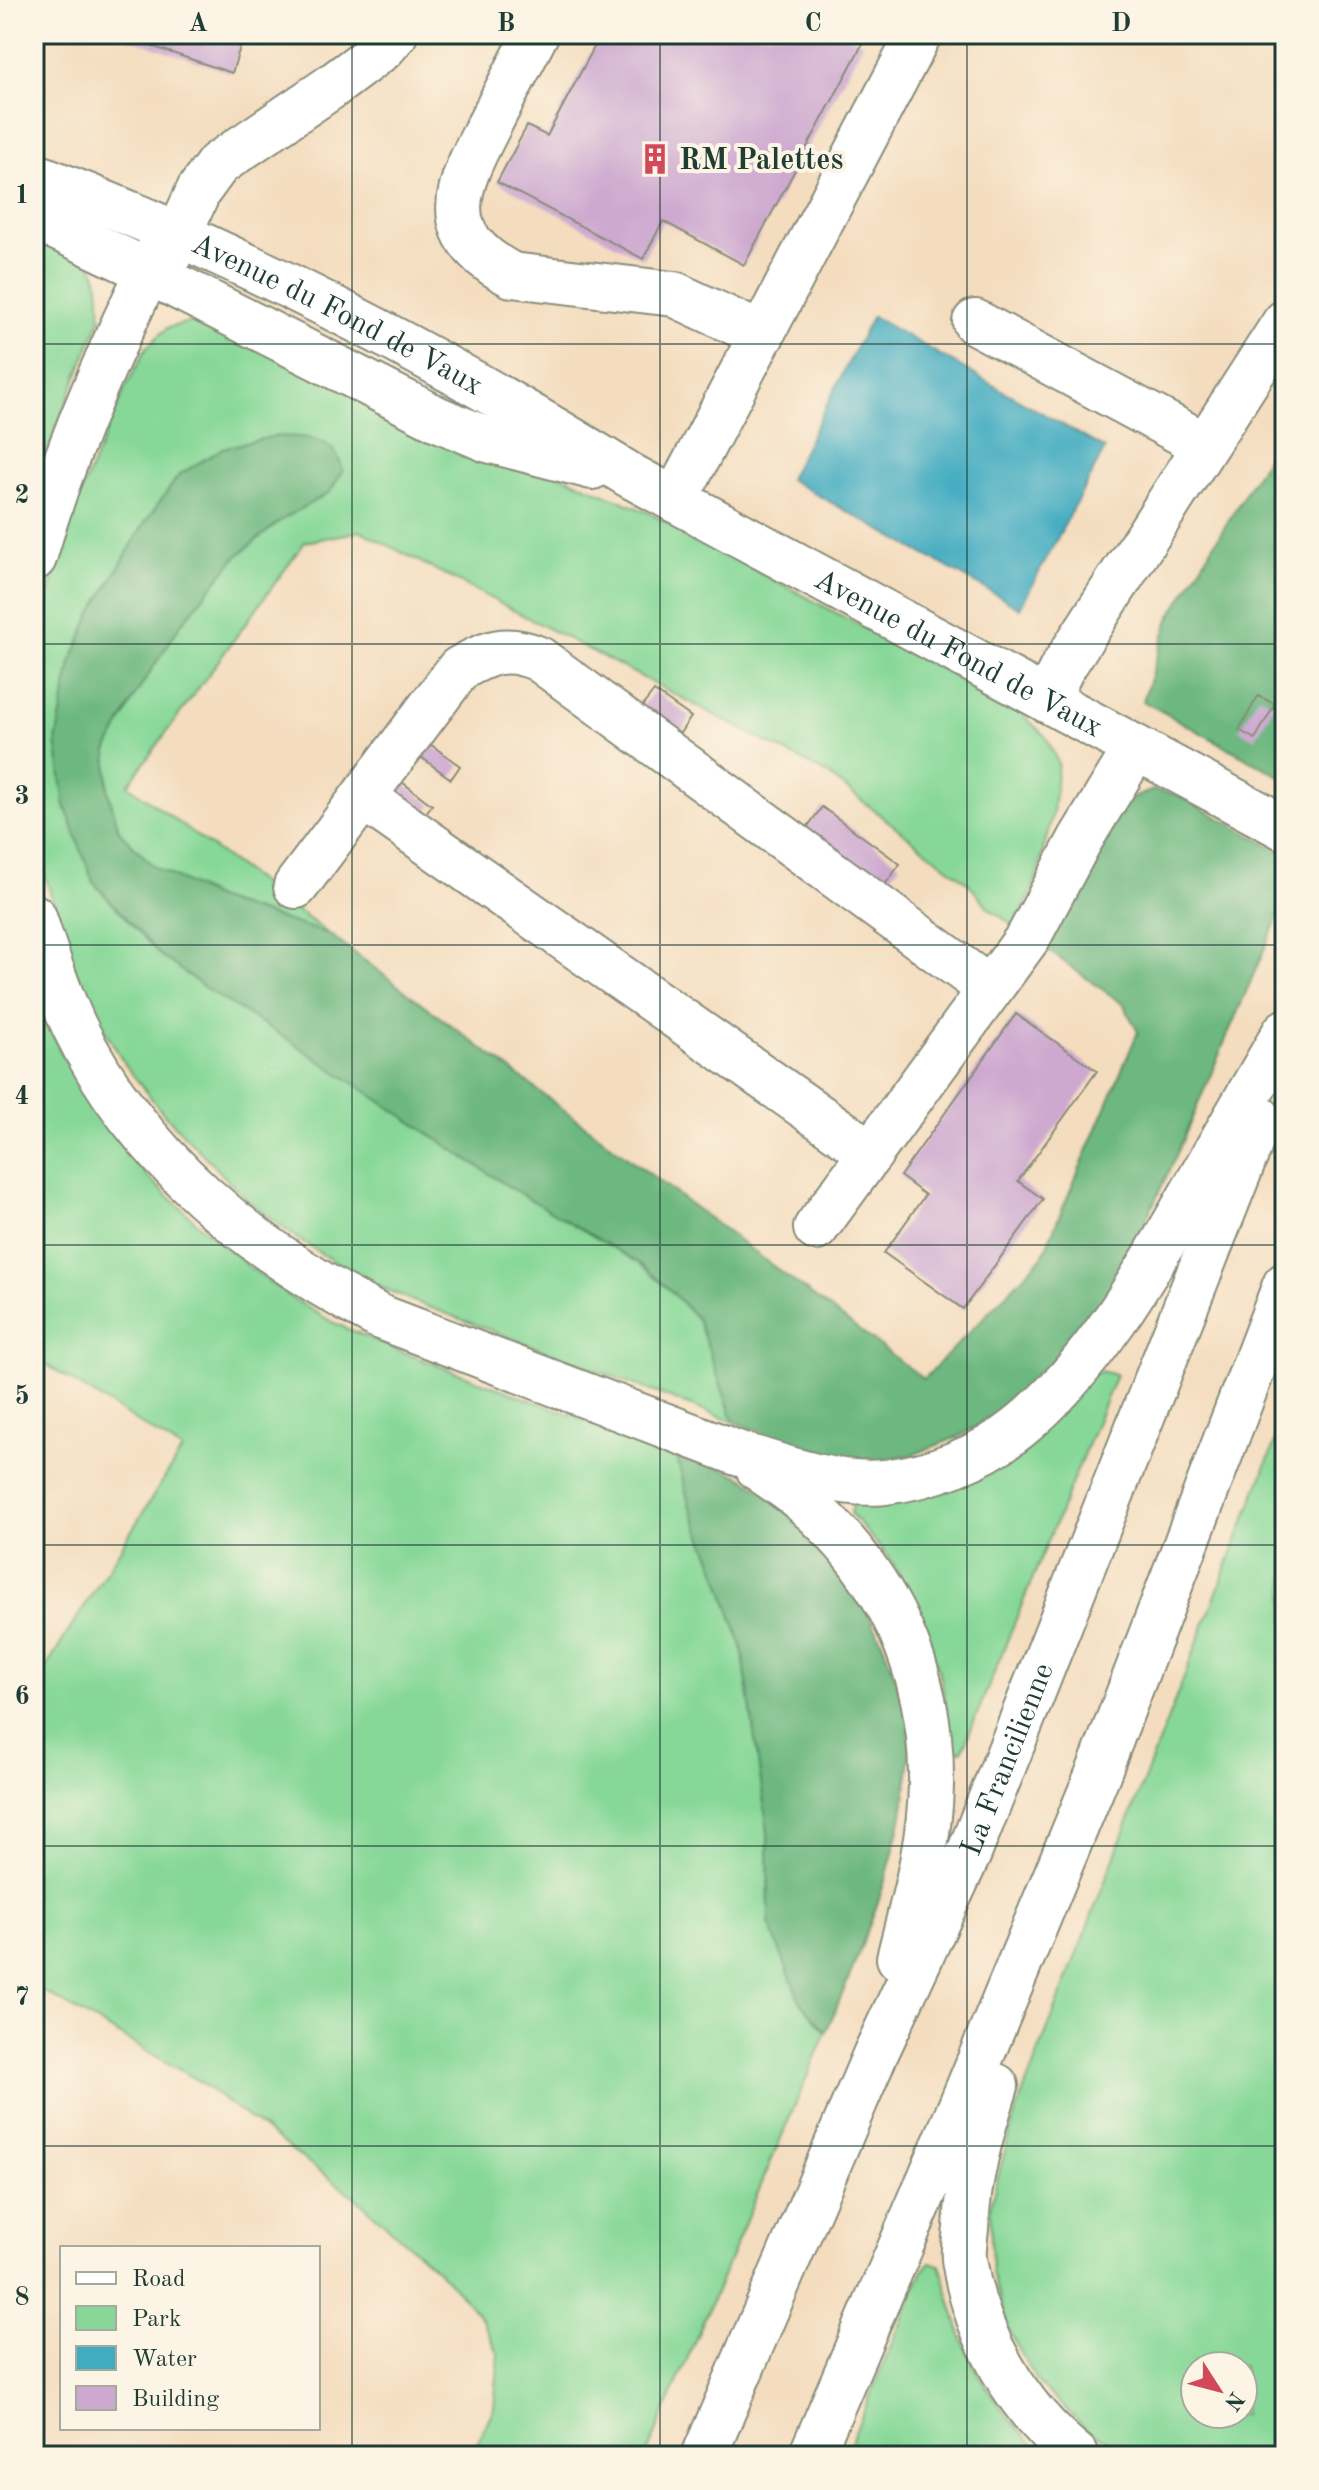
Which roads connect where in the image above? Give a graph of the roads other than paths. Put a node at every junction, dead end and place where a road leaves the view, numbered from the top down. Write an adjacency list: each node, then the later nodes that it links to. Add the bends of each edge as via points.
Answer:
1 (395, 34): 6 (main road, via 331,87 218,164)
2 (536, 34): 10 (main road, via 464,173 458,210 469,239 512,275 674,294)
3 (919, 34): 10 (main road)
4 (34, 175): 6 (main road, Avenue du Fond de Vaux)
5 (34, 217): 7 (main road, Avenue du Fond de Vaux)
6 (174, 232): 7 (main road); 12 (main road, Avenue du Fond de Vaux, via 295,289 510,404)
7 (154, 274): 12 (main road, Avenue du Fond de Vaux, via 438,419 488,440); 14 (main road, via 99,375)
8 (975, 322): 11 (main road)
9 (1285, 322): 11 (main road)
10 (762, 335): 13 (main road)
11 (1205, 445): 15 (main road)
12 (631, 476): 13 (main road, Avenue du Fond de Vaux)
13 (675, 500): 15 (main road, Avenue du Fond de Vaux)
14 (34, 558)
15 (1047, 700): 16 (main road, Avenue du Fond de Vaux)
16 (1136, 748): 18 (main road, Avenue du Fond de Vaux); 21 (main road, via 1029,936)
17 (363, 797): 19 (main road); 21 (main road, via 459,669 486,653 518,650 539,659); 24 (main road)
18 (1285, 828)
19 (296, 886)
20 (34, 917): 27 (main road, via 75,1029 111,1089 187,1179 276,1256 380,1317)
21 (990, 989): 24 (main road)
22 (1285, 1032): 27 (main road, via 1114,1320 1057,1391 1017,1428 974,1456 923,1475 882,1482 839,1480)
23 (1285, 1053): 29 (main road, La Francilienne, via 970,1851)
24 (871, 1153): 25 (main road)
25 (816, 1228)
26 (1285, 1285): 28 (main road)
27 (737, 1453): 29 (main road, via 802,1500 871,1575 915,1661 925,1701 931,1786 923,1861)
28 (1099, 1771): 31 (main road); 32 (main road, via 981,2132 967,2202 964,2257 977,2311 1005,2374 1034,2416)
29 (875, 2055): 30 (main road, La Francilienne)
30 (704, 2456)
31 (811, 2456)
32 (1077, 2456)

